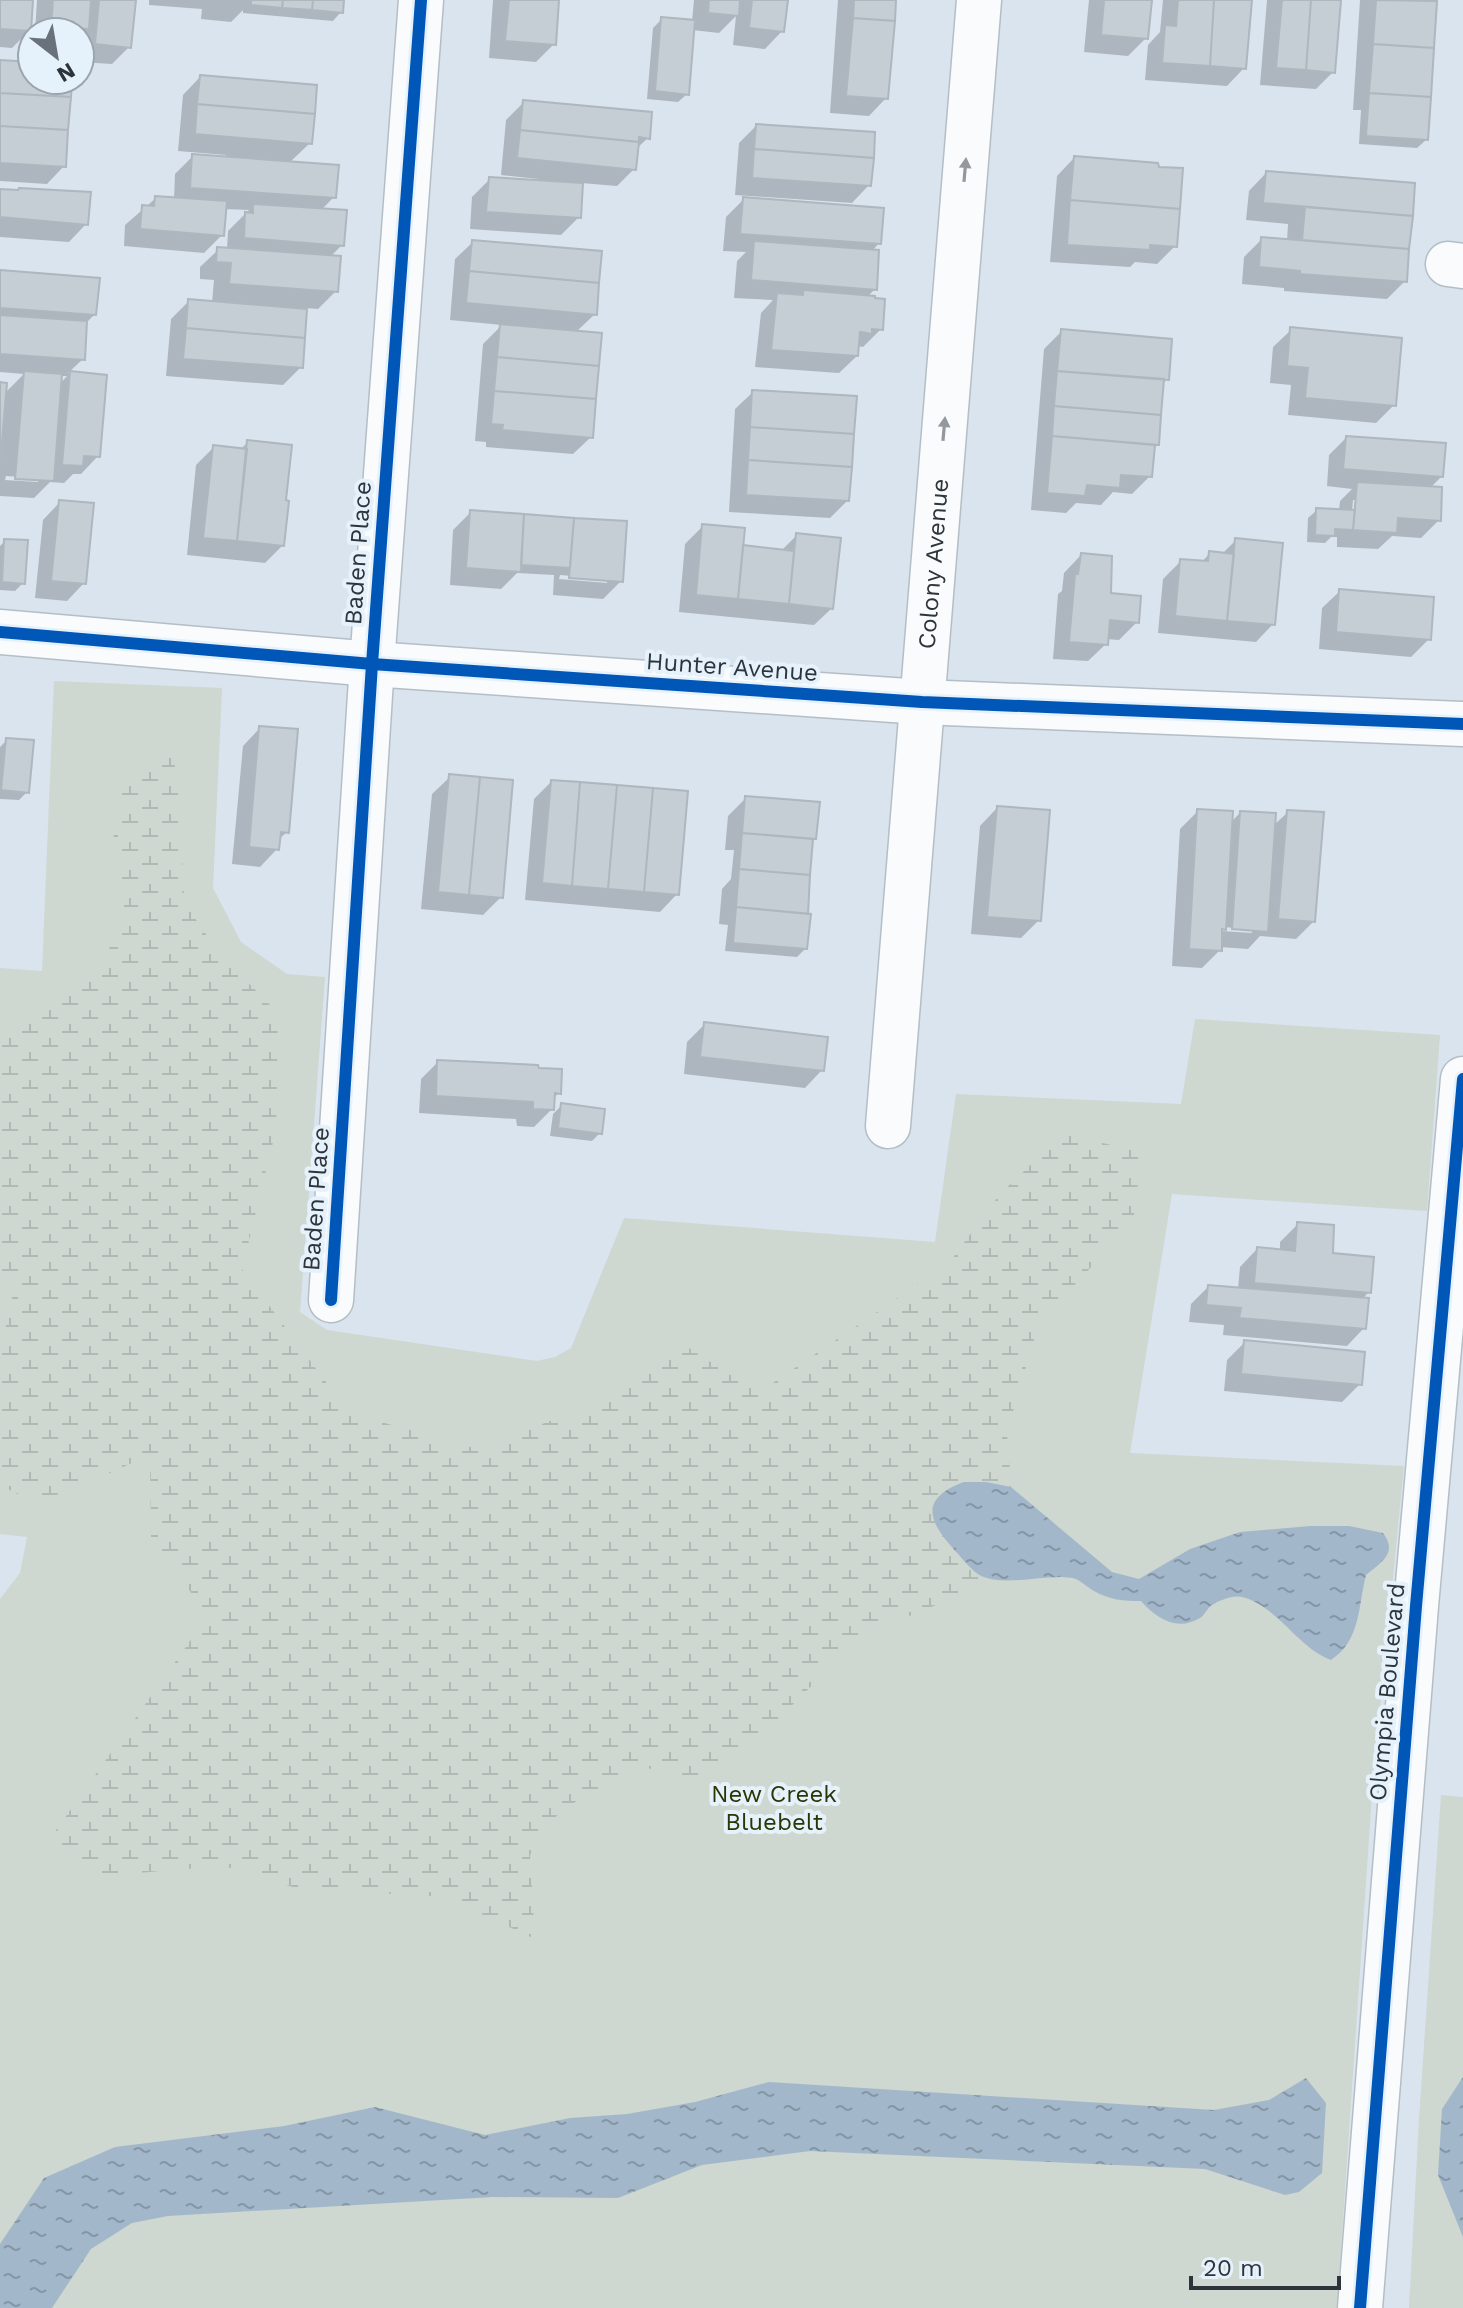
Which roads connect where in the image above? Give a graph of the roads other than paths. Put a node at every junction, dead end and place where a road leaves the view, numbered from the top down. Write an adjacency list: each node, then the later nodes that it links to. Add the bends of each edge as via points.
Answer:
1 (421, 0): 4 (street, Baden Place)
2 (979, 0): 5 (street, Colony Avenue, one-way to 2)
3 (0, 632): 4 (street, Hunter Avenue)
4 (372, 664): 5 (street, Hunter Avenue); 9 (street, Baden Place)
5 (922, 702): 6 (street, Hunter Avenue); 8 (street, Colony Avenue)
6 (1463, 724)
7 (1463, 1079): 10 (street, Olympia Boulevard)
8 (888, 1126)
9 (331, 1300)
10 (1360, 2308)

